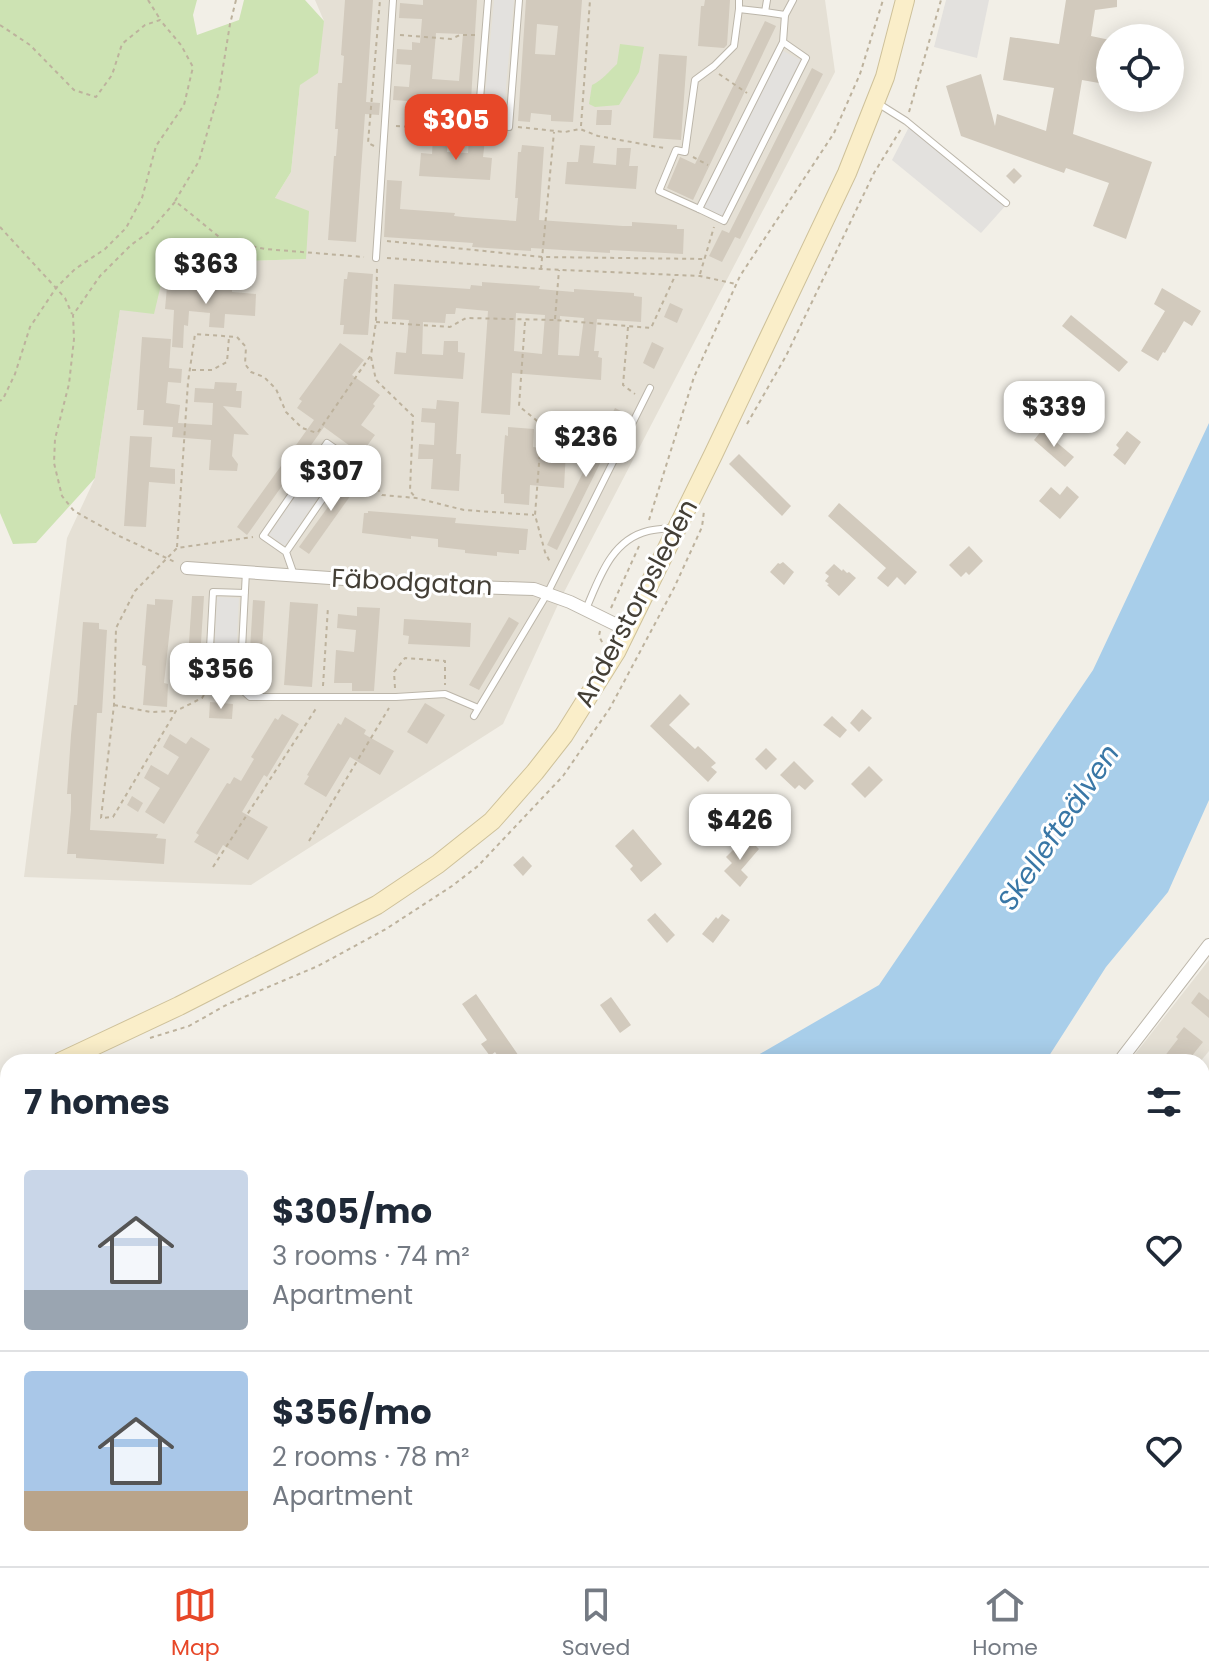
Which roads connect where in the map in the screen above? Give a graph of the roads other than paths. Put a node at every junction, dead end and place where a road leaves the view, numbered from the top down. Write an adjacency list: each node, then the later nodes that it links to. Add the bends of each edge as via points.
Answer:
1 (393, 0): 15 (lane)
2 (488, 0): 3 (lane, via 478,124 509,127)
3 (519, 0)
4 (739, 0): 8 (lane)
5 (767, 0): 9 (lane)
6 (793, 0): 10 (lane)
7 (905, 0): 12 (main road, Anderstorpsleden)
8 (739, 9): 9 (lane); 14 (lane, via 734,46 695,80 685,152 676,150 659,191)
9 (765, 12): 10 (lane)
10 (785, 15): 11 (lane)
11 (783, 42): 14 (lane); 14 (lane, via 806,58 724,221)
12 (876, 102): 13 (lane); 17 (main road, Anderstorpsleden)
13 (1006, 203)
14 (699, 209)
15 (376, 258)
16 (650, 388): 23 (lane)
17 (677, 527): 24 (lane, via 645,531 628,541 605,563); 25 (main road, Anderstorpsleden)
18 (286, 552): 18 (lane, via 350,459 327,443 263,536); 21 (lane)
19 (187, 568): 20 (street, Fäbodgatan)
20 (246, 571): 21 (street, Fäbodgatan); 22 (lane)
21 (294, 575): 23 (street, Fäbodgatan, via 534,589)
22 (245, 593): 26 (lane); 26 (lane, via 213,592 208,686)
23 (547, 594): 24 (street, Fäbodgatan); 26 (lane, via 476,712 445,694 250,697)
24 (586, 609): 25 (street, Fäbodgatan)
25 (627, 630): 28 (main road, Anderstorpsleden, via 571,724 535,772 492,821 438,864 377,905)
26 (240, 688)
27 (1209, 945): 29 (street)
28 (77, 1054)
29 (1125, 1054)

